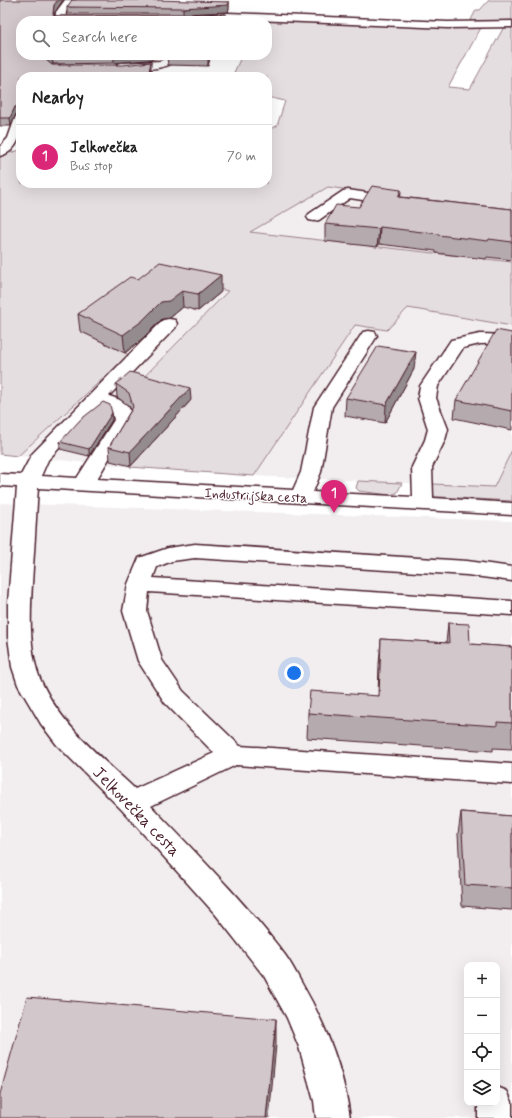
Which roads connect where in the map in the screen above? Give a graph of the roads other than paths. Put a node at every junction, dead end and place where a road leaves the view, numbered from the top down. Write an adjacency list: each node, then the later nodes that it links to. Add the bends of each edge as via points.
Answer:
1 (70, 0): 2 (street, via 61,12)
2 (62, 16)
3 (272, 18): 4 (street, via 448,25)
4 (512, 24)
5 (58, 60): 8 (street, via 59,67)
6 (173, 60): 7 (street, via 152,65)
7 (110, 67)
8 (53, 72)
9 (16, 132): 11 (street)
10 (16, 148): 11 (street)
11 (4, 150)
12 (410, 203): 13 (street, via 348,194)
13 (314, 217)
14 (169, 324): 17 (street)
15 (369, 336): 21 (street, via 323,407 311,472)
16 (507, 339): 22 (street, via 480,339 457,344 429,386 427,398 438,429 422,467)
17 (96, 399): 19 (street, via 39,458); 20 (street, via 121,408 124,413 123,420)
18 (0, 480): 19 (street, Industrijska cesta)
19 (28, 482): 20 (street, Industrijska cesta); 29 (street, Jelkovečka cesta, via 20,603 20,637 24,667 30,685 50,718 66,738)
20 (83, 485): 21 (street, Industrijska cesta)
21 (301, 497): 22 (street, Industrijska cesta)
22 (423, 504): 23 (street, Industrijska cesta)
23 (512, 509)
24 (512, 574): 25 (street, via 467,568 195,551 168,555 147,563)
25 (139, 584): 26 (street); 27 (street, via 136,610 150,661 174,697)
26 (512, 608)
27 (233, 755): 28 (street); 29 (street)
28 (512, 774)
29 (132, 803): 31 (street, Jelkovečka cesta, via 227,906 275,966 301,1012 316,1047 331,1101)
30 (495, 1106): 32 (street)
31 (333, 1118)
32 (495, 1118)

